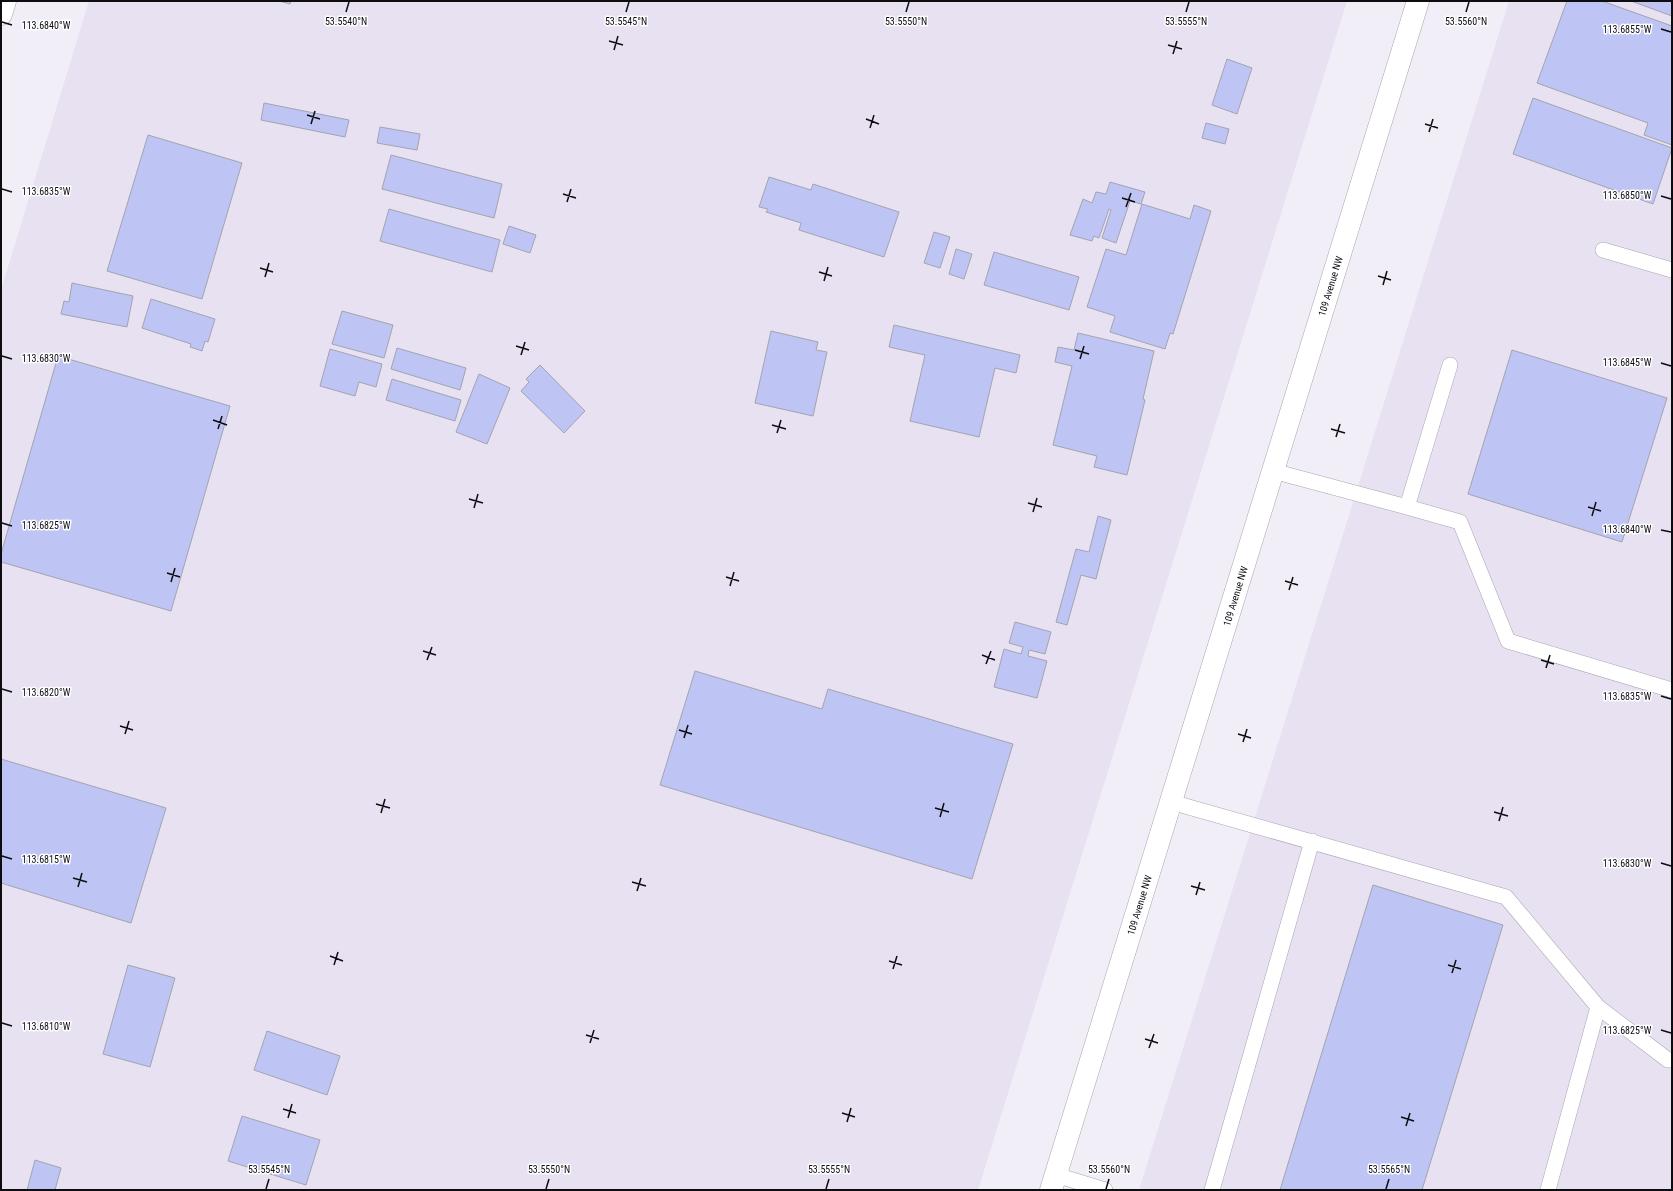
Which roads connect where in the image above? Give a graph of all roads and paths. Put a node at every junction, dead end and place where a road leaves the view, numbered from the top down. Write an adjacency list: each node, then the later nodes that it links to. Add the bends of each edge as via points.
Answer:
1 (5, 1): 3 (street)
2 (1418, 1): 7 (street, 109 Avenue NW)
3 (1, 14)
4 (1603, 250): 5 (lane)
5 (1672, 270)
6 (1450, 365): 8 (lane)
7 (1273, 471): 8 (lane); 10 (street, 109 Avenue NW)
8 (1407, 507): 9 (lane, via 1460,522 1508,641)
9 (1672, 690)
10 (1171, 802): 11 (lane); 14 (street, 109 Avenue NW)
11 (1312, 842): 12 (lane, via 1506,897); 16 (lane)
12 (1598, 1007): 13 (lane, via 1668,1060); 17 (lane)
13 (1672, 1060)
14 (1053, 1183): 15 (lane)
15 (1105, 1190)
16 (1212, 1190)
17 (1548, 1190)

